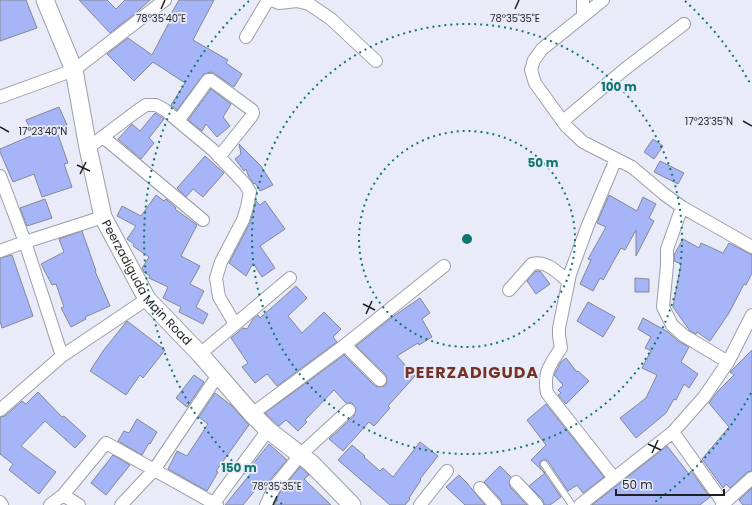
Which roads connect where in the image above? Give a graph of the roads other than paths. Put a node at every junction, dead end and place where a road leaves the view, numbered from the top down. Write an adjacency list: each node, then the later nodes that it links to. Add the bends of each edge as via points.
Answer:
1 (45, 0): 10 (street, Peerzadiguda Main Road)
2 (165, 0): 10 (street)
3 (583, 0): 6 (street)
4 (603, 0): 6 (street)
5 (275, 1): 8 (street); 9 (street, via 309,4 331,19)
6 (584, 15): 13 (street, via 542,49 531,70 535,83)
7 (684, 24): 13 (street)
8 (246, 37)
9 (376, 61)
10 (74, 70): 11 (street); 15 (street, Peerzadiguda Main Road)
11 (0, 97)
12 (178, 121): 14 (street, via 156,105 146,105); 16 (street); 16 (street, via 208,80 252,110 252,117)
13 (563, 121): 17 (street, via 583,142)
14 (103, 137): 15 (street); 21 (street)
15 (88, 148): 20 (street, Peerzadiguda Main Road)
16 (219, 157): 31 (street, via 250,192 243,220 221,262 216,278 219,297)
17 (616, 158): 19 (street, via 632,167); 27 (street)
18 (0, 176): 22 (street)
19 (682, 207): 23 (street); 35 (street, via 667,249 663,306 672,325 683,335)
20 (103, 217): 22 (street); 29 (street, Peerzadiguda Main Road)
21 (203, 220)
22 (24, 242): 24 (street); 34 (street)
23 (752, 247)
24 (0, 251)
25 (444, 266): 32 (street)
26 (290, 278): 31 (street)
27 (568, 281): 28 (street, via 538,262 532,264); 47 (street, via 559,328 561,348 547,370 547,392)
28 (509, 290)
29 (147, 299): 33 (street, Peerzadiguda Main Road); 34 (street)
30 (752, 314): 35 (street)
31 (235, 324): 33 (street)
32 (345, 345): 37 (street); 40 (street)
33 (200, 354): 36 (street, Peerzadiguda Main Road)
34 (62, 356): 38 (street)
35 (728, 362): 42 (street, via 704,397)
36 (218, 375): 40 (street, Peerzadiguda Main Road); 45 (street)
37 (380, 380)
38 (0, 410)
39 (349, 410): 43 (street)
40 (252, 414): 41 (street, Peerzadiguda Main Road)
41 (268, 430): 43 (street, Peerzadiguda Main Road); 53 (street)
42 (673, 432): 47 (street); 54 (street)
43 (301, 454): 59 (street, via 275,486); 60 (street, Peerzadiguda Main Road)
44 (544, 464): 64 (lane)
45 (154, 470): 51 (street, via 106,443); 53 (street); 58 (street)
46 (447, 471): 61 (street)
47 (614, 478): 65 (street)
48 (752, 478): 54 (street)
49 (516, 482): 63 (street)
50 (480, 488): 62 (street)
51 (63, 495): 56 (street); 57 (street)
52 (0, 502): 55 (street)
53 (216, 504)
54 (723, 504)
55 (2, 505)
56 (50, 505)
57 (79, 505)
58 (121, 505)
59 (266, 505)
60 (352, 505)
61 (420, 505)
62 (495, 505)
63 (537, 505)
64 (572, 505)
65 (580, 505)

